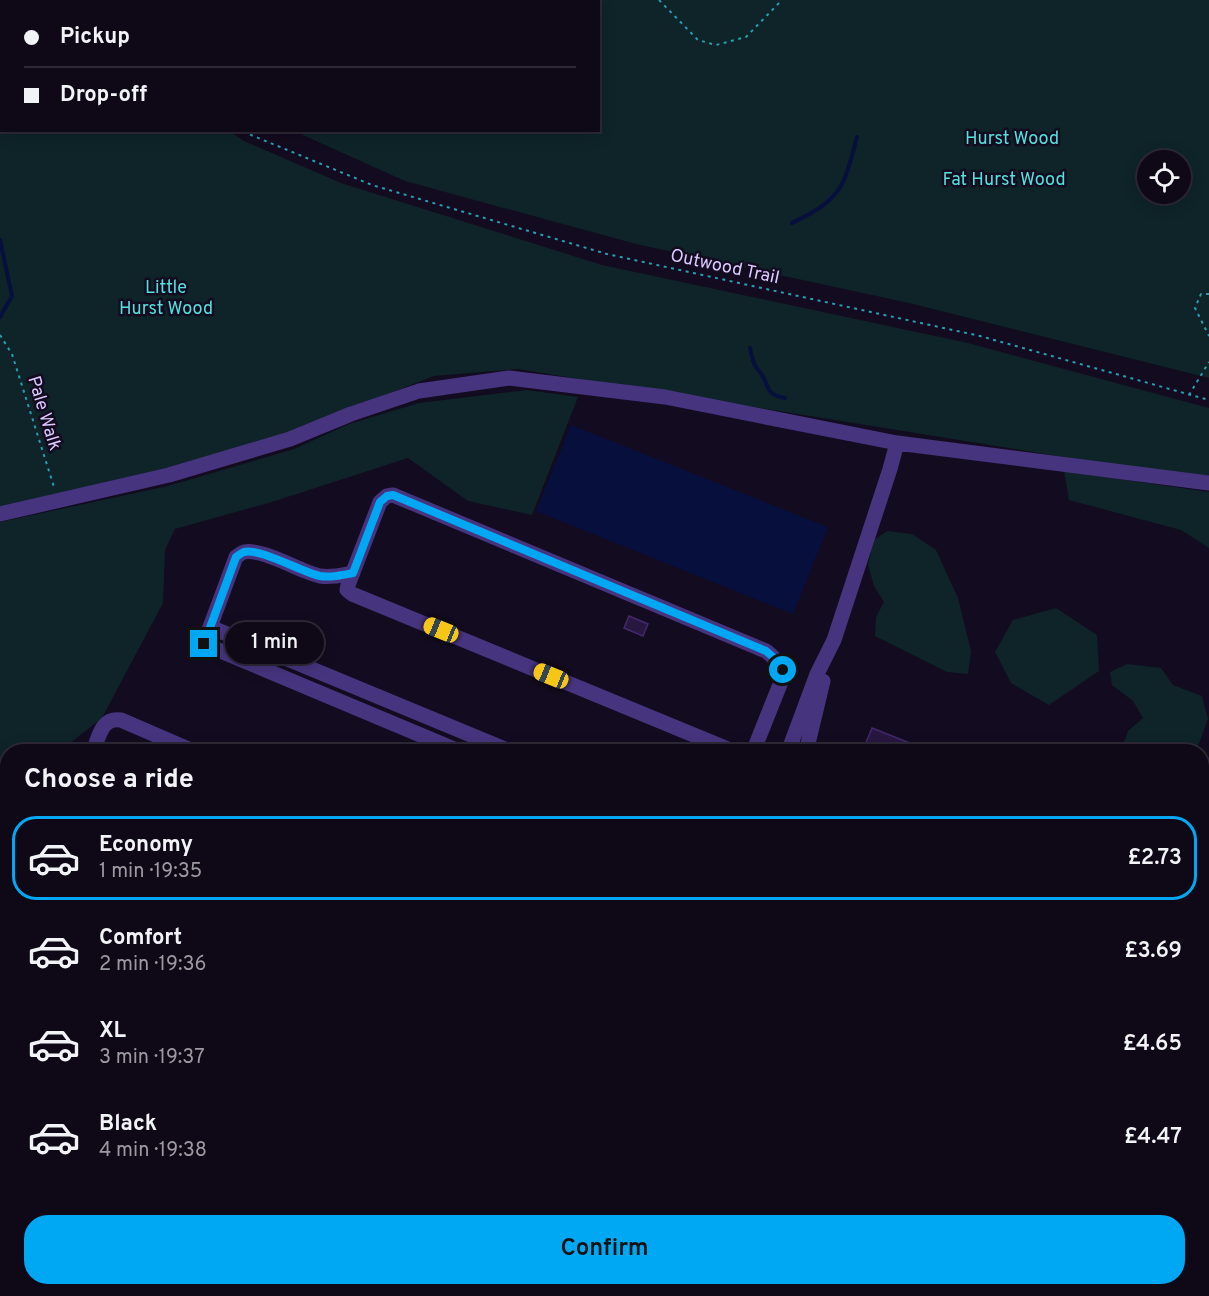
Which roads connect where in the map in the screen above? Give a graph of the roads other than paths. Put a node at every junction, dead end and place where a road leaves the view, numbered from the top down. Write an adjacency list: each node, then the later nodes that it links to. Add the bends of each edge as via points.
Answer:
1 (897, 443): 2 (lane); 3 (lane, via 665,397 509,378 419,391 290,439 169,476); 6 (lane)
2 (1209, 483)
3 (0, 514)
4 (353, 573): 5 (lane, via 319,575 260,554 243,552 236,557); 11 (lane, via 347,590 352,594); 12 (lane, via 380,502 393,495 766,651 783,670 783,677)
5 (210, 627): 9 (lane, via 204,644); 10 (lane)
6 (834, 640): 13 (lane); 14 (lane)
7 (96, 744): 8 (lane, via 104,725 116,719)
8 (176, 744)
9 (442, 744)
10 (493, 744)
11 (716, 744)
12 (756, 744)
13 (791, 744)
14 (808, 744)

